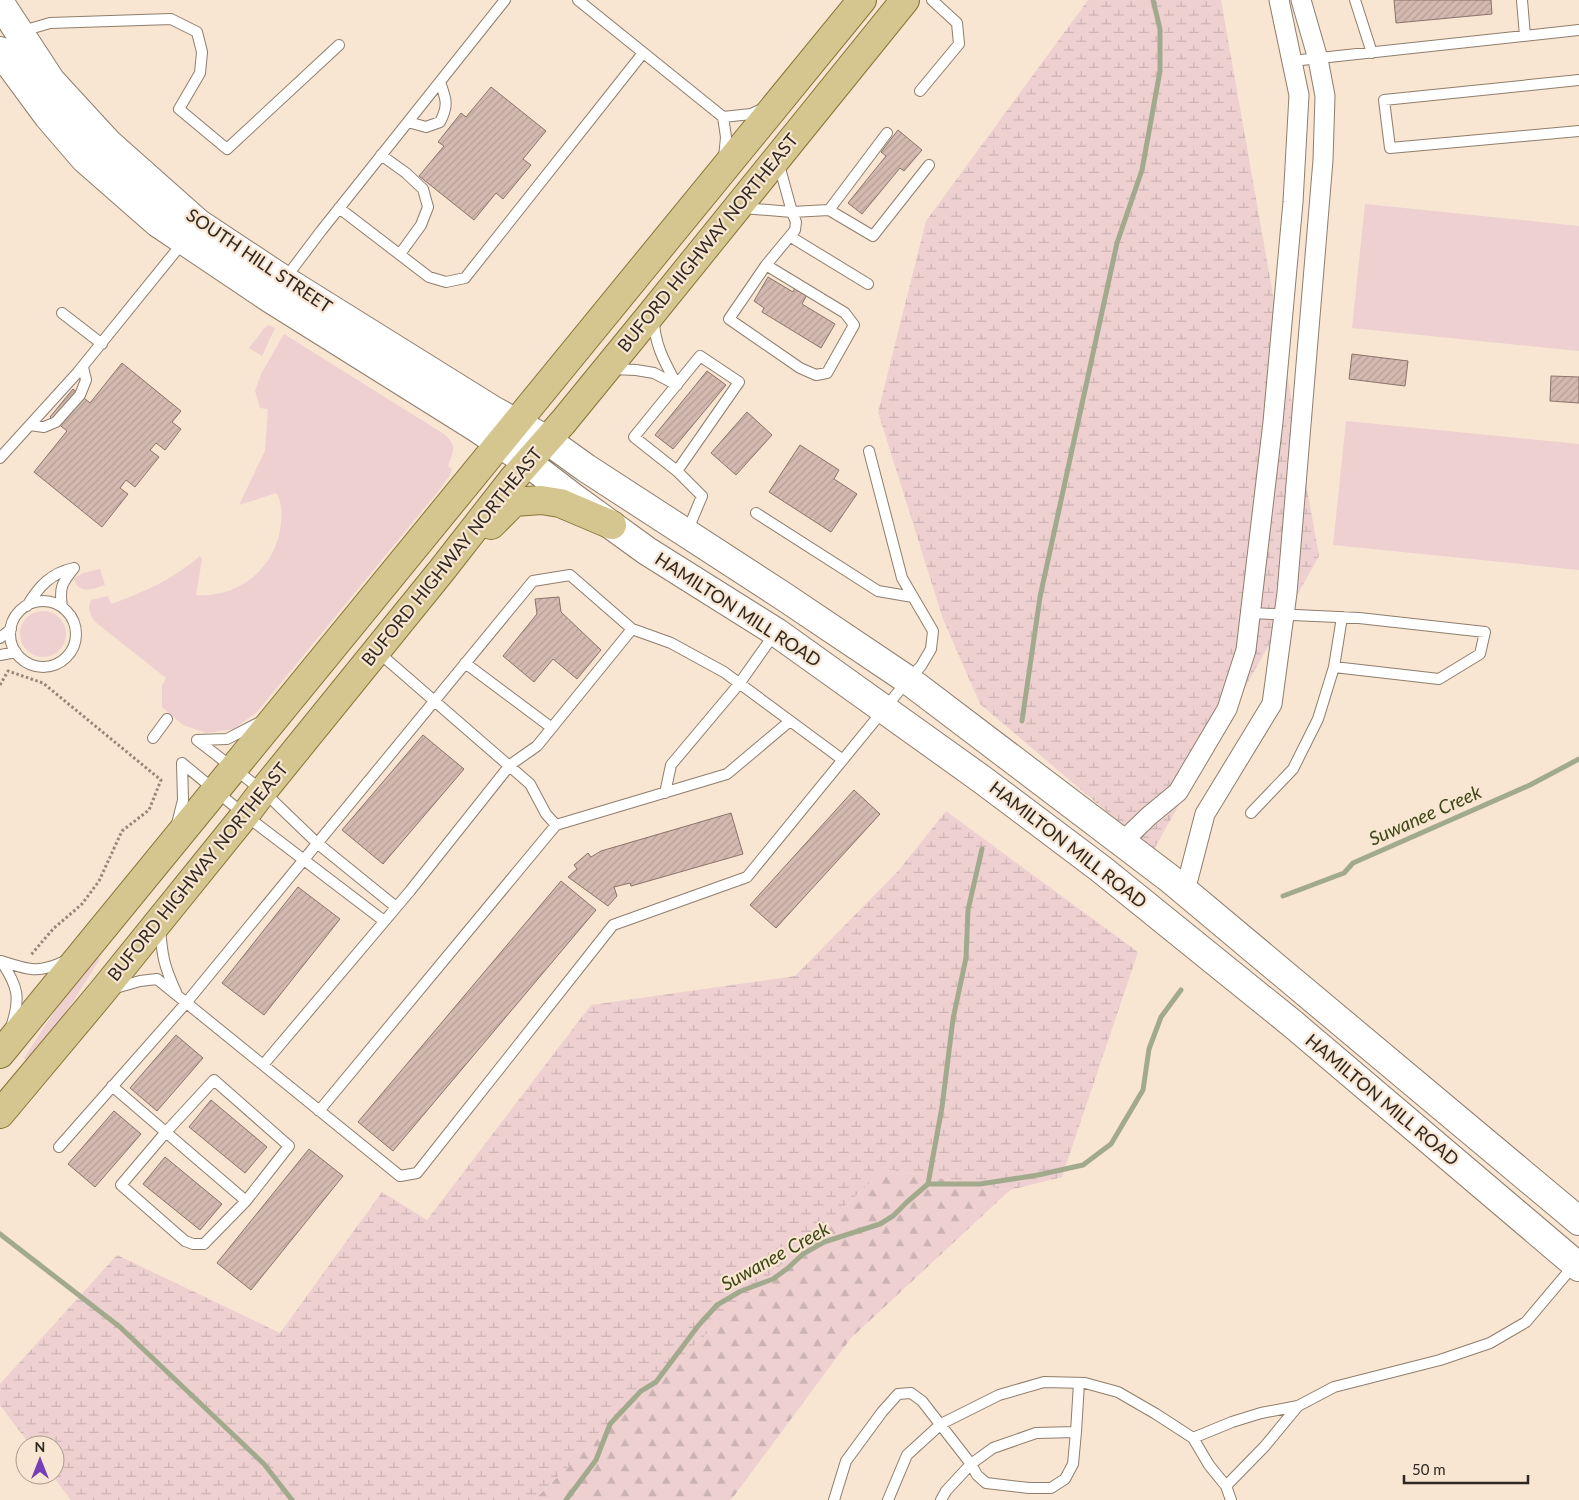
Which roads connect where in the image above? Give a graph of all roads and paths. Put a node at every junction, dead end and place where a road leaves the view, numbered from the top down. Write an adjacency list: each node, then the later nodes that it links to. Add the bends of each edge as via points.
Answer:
1 (505, 0): 20 (lane)
2 (578, 0): 15 (lane)
3 (862, 0): 22 (main road, BUFORD HIGHWAY NORTHEAST)
4 (905, 0): 28 (main road, BUFORD HIGHWAY NORTHEAST)
5 (932, 0): 21 (lane, via 958,23 959,44)
6 (1279, 0): 18 (street)
7 (1301, 0): 17 (street)
8 (1355, 0): 16 (lane)
9 (1522, 0): 12 (lane)
10 (0, 3): 13 (main road, SOUTH HILL STREET)
11 (1579, 30): 12 (lane)
12 (1525, 36): 16 (lane)
13 (9, 40): 14 (lane, via 32,27 50,23 171,19 196,32 202,52 200,73 179,109 227,149); 35 (main road, SOUTH HILL STREET, via 51,80)
14 (339, 46)
15 (643, 53): 23 (lane); 37 (lane, via 465,278 446,282 429,277)
16 (1372, 53): 17 (lane)
17 (1318, 59): 18 (lane); 63 (street, via 1325,96 1323,160)
18 (1292, 62): 62 (street, via 1299,95 1293,202 1273,422)
19 (1579, 80): 25 (lane, via 1384,100 1390,148)
20 (440, 82): 24 (lane); 24 (lane, via 446,110 440,122 426,127)
21 (920, 91)
22 (777, 102): 23 (lane, via 751,114); 30 (main road, BUFORD HIGHWAY NORTHEAST)
23 (723, 118): 30 (lane, via 726,137)
24 (408, 122): 27 (lane)
25 (1579, 131)
26 (887, 133): 33 (lane)
27 (381, 155): 31 (lane); 37 (lane, via 423,189 428,207 421,225)
28 (777, 158): 32 (main road, BUFORD HIGHWAY NORTHEAST); 34 (lane)
29 (929, 165): 33 (lane, via 873,236)
30 (723, 168): 47 (main road, BUFORD HIGHWAY NORTHEAST)
31 (339, 208): 37 (lane); 39 (lane)
32 (736, 208): 34 (lane); 41 (main road, BUFORD HIGHWAY NORTHEAST)
33 (830, 210): 34 (lane)
34 (792, 212): 36 (lane, via 796,225)
35 (191, 233): 39 (main road, SOUTH HILL STREET); 43 (lane); 50 (main road, SOUTH HILL STREET, via 279,304)
36 (791, 236): 38 (lane); 40 (lane)
37 (400, 254)
38 (766, 265): 38 (lane, via 729,319 800,368 816,375 827,373 854,324 845,314)
39 (284, 280): 47 (main road, SOUTH HILL STREET)
40 (868, 284)
41 (653, 312): 45 (main road, BUFORD HIGHWAY NORTHEAST); 46 (lane, via 657,346)
42 (62, 313): 43 (lane)
43 (102, 344): 44 (lane)
44 (82, 367): 48 (lane); 48 (lane, via 86,380 80,395 63,415 44,427)
45 (606, 369): 46 (lane, via 654,373); 49 (main road, BUFORD HIGHWAY NORTHEAST)
46 (676, 385): 54 (lane, via 634,437); 54 (lane, via 700,356 739,382)
47 (516, 422): 49 (main road, SOUTH HILL STREET); 50 (main road, BUFORD HIGHWAY NORTHEAST)
48 (30, 425): 52 (lane)
49 (547, 440): 53 (main road, BUFORD HIGHWAY NORTHEAST); 57 (main road, HAMILTON MILL ROAD)
50 (498, 443): 53 (main road, SOUTH HILL STREET); 78 (main road, BUFORD HIGHWAY NORTHEAST)
51 (869, 451): 59 (lane, via 902,578)
52 (0, 458)
53 (527, 462): 56 (main road, HAMILTON MILL ROAD); 58 (main road, BUFORD HIGHWAY NORTHEAST)
54 (677, 472): 57 (lane, via 702,496)
55 (756, 513): 59 (lane, via 878,591)
56 (612, 525): 58 (main road, via 560,504 541,500 514,502); 67 (main road, HAMILTON MILL ROAD, via 647,551)
57 (686, 532): 74 (main road, HAMILTON MILL ROAD)
58 (442, 570): 69 (main road, BUFORD HIGHWAY NORTHEAST)
59 (913, 598): 74 (lane, via 933,631 931,649 922,666)
60 (27, 606): 61 (lane, via 43,601); 61 (lane, via 36,591 52,577 74,568 62,582); 65 (lane, via 17,614)
61 (62, 607): 70 (lane, via 75,626 76,638 66,658 56,664 40,666 24,660)
62 (1250, 613): 63 (lane); 93 (street, via 1246,650 1227,709 1178,792)
63 (1284, 614): 64 (lane); 97 (street, via 1272,704 1205,814)
64 (1342, 616): 73 (lane); 73 (lane, via 1485,632 1480,654 1439,679)
65 (11, 629): 68 (lane); 70 (lane)
66 (632, 630): 72 (lane, via 570,575 532,581); 75 (lane, via 671,643 724,672); 82 (lane)
67 (776, 632): 75 (lane); 79 (main road, HAMILTON MILL ROAD)
68 (0, 638)
69 (375, 650): 77 (lane); 88 (main road, BUFORD HIGHWAY NORTHEAST)
70 (16, 652): 71 (lane)
71 (0, 655)
72 (465, 663): 77 (lane); 82 (lane)
73 (1334, 667): 90 (lane, via 1318,718 1293,769)
74 (908, 680): 79 (lane); 93 (main road, HAMILTON MILL ROAD)
75 (739, 684): 81 (lane); 89 (lane, via 671,765)
76 (0, 685): 102 (path, via 8,671 43,683 161,780 149,810 122,831 99,881 82,904 53,929)
77 (434, 701): 85 (lane); 94 (lane)
78 (284, 708): 86 (main road, BUFORD HIGHWAY NORTHEAST); 86 (lane, via 227,740 198,740)
79 (885, 709): 84 (lane); 116 (main road, HAMILTON MILL ROAD, via 1100,869)
80 (167, 718): 83 (lane)
81 (790, 721): 84 (lane); 89 (lane, via 727,774)
82 (552, 728): 85 (lane, via 537,746)
83 (152, 738)
84 (843, 760): 110 (lane, via 747,877 613,925 417,1174 400,1176)
85 (510, 765): 92 (lane, via 530,784 546,814); 98 (lane)
86 (235, 769): 87 (main road, BUFORD HIGHWAY NORTHEAST); 88 (lane)
87 (216, 791): 91 (lane); 95 (main road, BUFORD HIGHWAY NORTHEAST); 95 (lane, via 182,763 183,800)
88 (263, 791): 91 (main road, BUFORD HIGHWAY NORTHEAST); 94 (lane)
89 (665, 793): 92 (lane)
90 (1251, 813)
91 (245, 815): 96 (lane); 99 (main road, BUFORD HIGHWAY NORTHEAST)
92 (556, 825): 110 (lane)
93 (1122, 842): 97 (main road, HAMILTON MILL ROAD)
94 (317, 843): 96 (lane); 98 (lane)
95 (172, 845): 101 (main road, BUFORD HIGHWAY NORTHEAST)
96 (304, 859): 100 (lane); 106 (lane)
97 (1185, 891): 115 (main road, HAMILTON MILL ROAD)
98 (396, 907): 100 (lane)
99 (160, 921): 104 (main road, BUFORD HIGHWAY NORTHEAST); 105 (lane, via 165,969)
100 (384, 922): 108 (lane)
101 (84, 952): 103 (lane, via 42,970 21,968); 107 (main road, BUFORD HIGHWAY NORTHEAST)
102 (29, 958)
103 (1, 960): 107 (lane, via 13,978 17,992 17,1007)
104 (102, 992): 105 (lane, via 157,979); 111 (main road, BUFORD HIGHWAY NORTHEAST)
105 (177, 996): 106 (lane)
106 (186, 1003): 108 (lane); 109 (lane)
107 (1, 1054)
108 (263, 1065): 110 (lane)
109 (112, 1086): 112 (lane); 113 (lane)
110 (320, 1111)
111 (0, 1114)
112 (166, 1132): 114 (lane); 114 (lane, via 121,1185 185,1241 204,1244); 114 (lane, via 214,1080 288,1146)
113 (59, 1147)
114 (246, 1201)
115 (1579, 1221)
116 (1578, 1263): 118 (lane, via 1526,1322 1490,1343 1440,1360 1334,1387)
117 (1079, 1383): 119 (lane, via 1044,1382 999,1395); 120 (lane); 121 (lane, via 1118,1392)
118 (1298, 1406): 121 (lane, via 1261,1412); 123 (lane, via 1266,1446)
119 (941, 1424): 122 (lane); 124 (lane, via 911,1393 898,1394 846,1461); 125 (lane, via 907,1455)
120 (1076, 1432): 122 (lane, via 1036,1433 993,1448); 122 (lane, via 1073,1464 1065,1479 1051,1488 986,1483)
121 (1193, 1438): 123 (lane)
122 (971, 1464): 126 (lane)
123 (1226, 1486): 127 (lane)
124 (834, 1500)
125 (888, 1500)
126 (941, 1500)
127 (1231, 1500)

